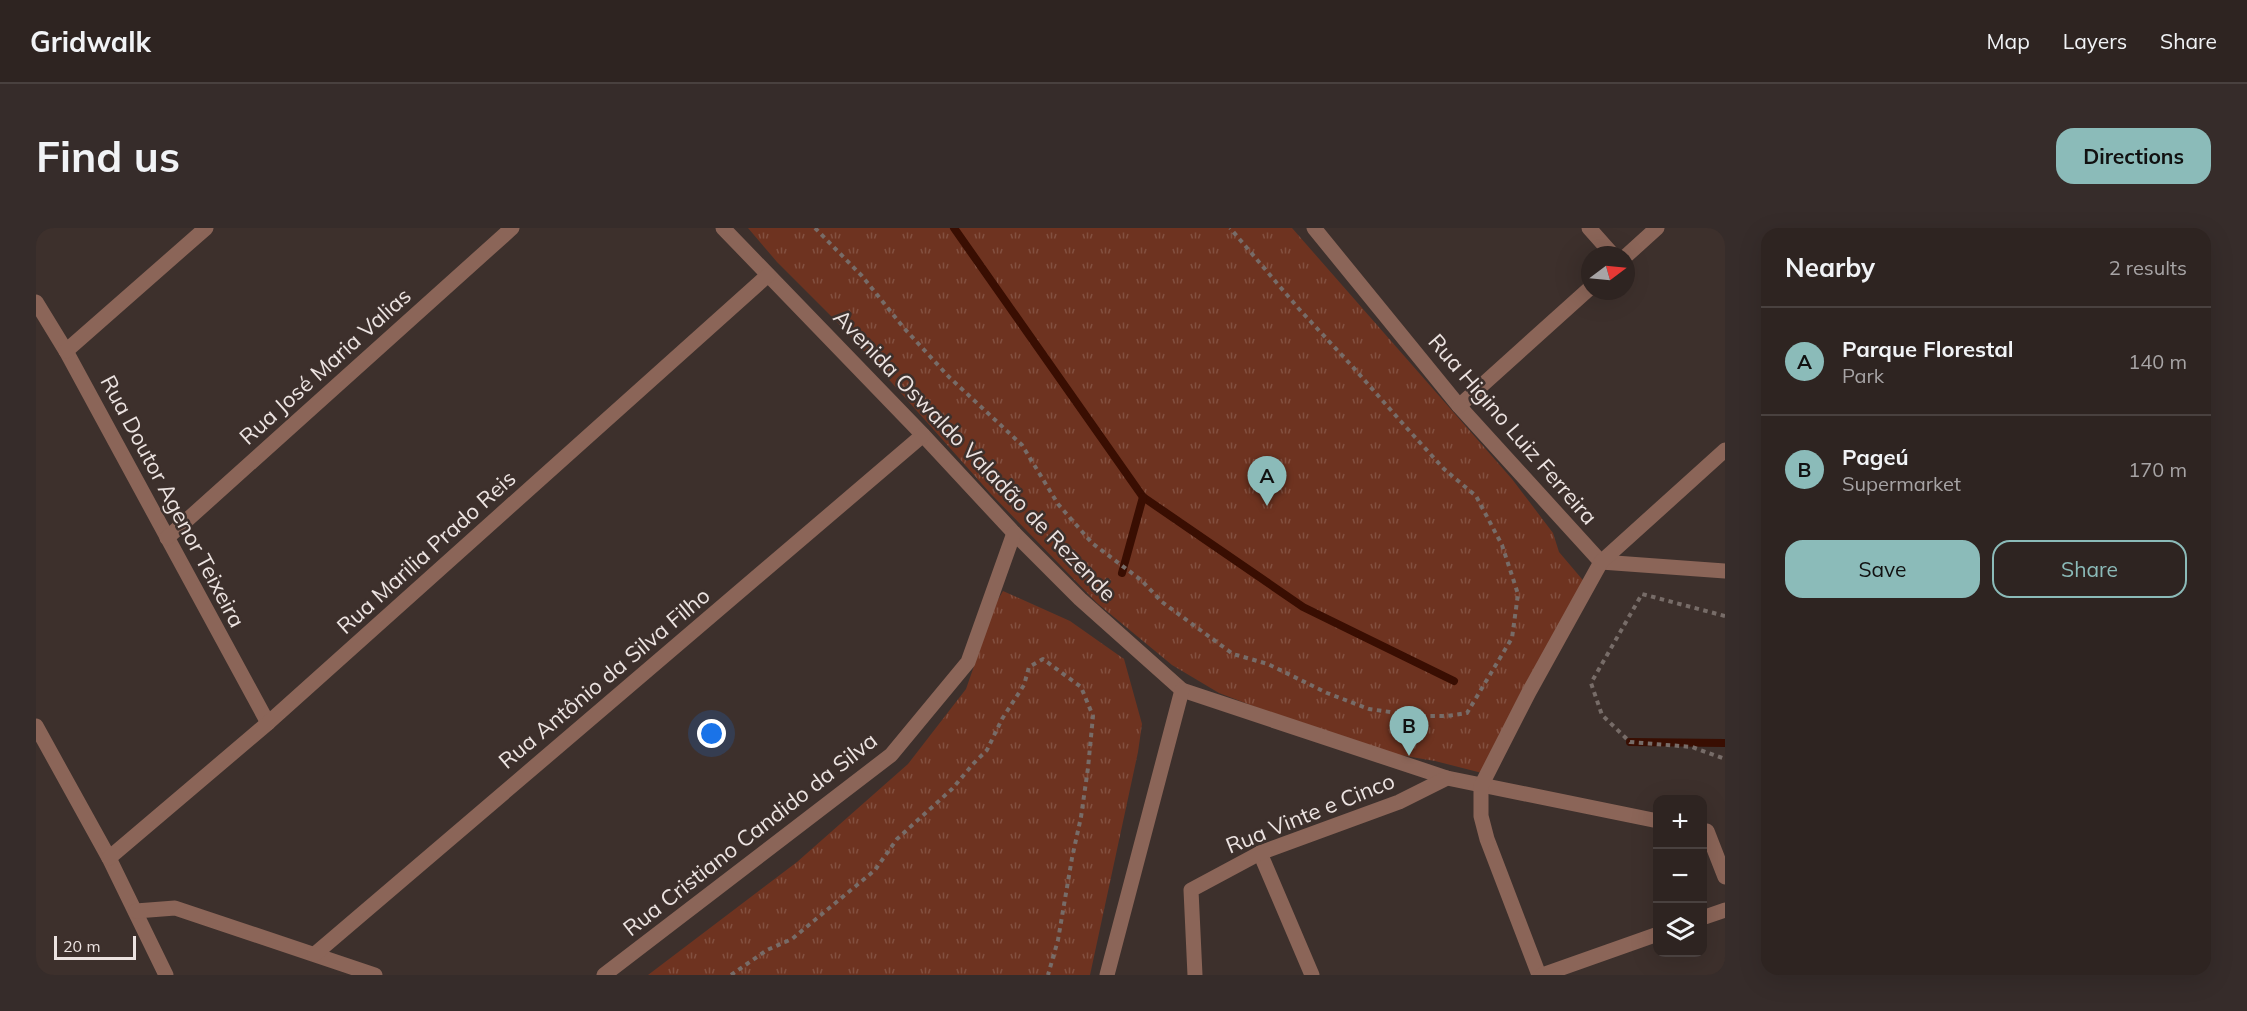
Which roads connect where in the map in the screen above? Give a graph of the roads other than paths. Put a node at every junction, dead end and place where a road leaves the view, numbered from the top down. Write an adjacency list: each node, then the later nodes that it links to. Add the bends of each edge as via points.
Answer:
1 (206, 228): 12 (street)
2 (512, 228): 17 (street, Rua José Maria Valias)
3 (723, 228): 9 (street, Avenida Oswaldo Valadão de Rezende)
4 (1314, 228): 13 (street, Rua Higino Luiz Ferreira)
5 (1588, 228): 7 (street)
6 (1657, 228): 8 (street)
7 (1605, 246)
8 (1635, 247)
9 (768, 275): 14 (street, Avenida Oswaldo Valadão de Rezende); 21 (street, Rua Marilia Prado Reis)
10 (1581, 296): 13 (street)
11 (36, 302): 12 (street, Rua Doutor Agenor Teixeira)
12 (66, 351): 17 (street, Rua Doutor Agenor Teixeira)
13 (1459, 406): 18 (street, Rua Higino Luiz Ferreira)
14 (923, 435): 16 (street, Avenida Oswaldo Valadão de Rezende); 36 (street, Rua Antônio da Silva Filho)
15 (1725, 450): 18 (street)
16 (1014, 533): 20 (street, Avenida Oswaldo Valadão de Rezende, via 1080,599); 39 (street, Rua Cristiano Candido da Silva, via 968,662 891,755)
17 (167, 538): 21 (street, Rua Doutor Agenor Teixeira)
18 (1601, 562): 19 (street); 24 (street)
19 (1725, 571)
20 (1182, 690): 23 (street, Avenida Oswaldo Valadão de Rezende); 40 (street)
21 (268, 723): 30 (street, Rua Marilia Prado Reis)
22 (36, 726): 30 (street)
23 (1447, 778): 24 (street, Avenida Oswaldo Valadão de Rezende); 29 (street, Rua Vinte e Cinco, via 1399,802)
24 (1481, 786): 25 (street, Avenida Oswaldo Valadão de Rezende); 43 (street, via 1481,816 1487,839)
25 (1653, 820)
26 (1707, 832): 28 (street)
27 (1707, 836): 31 (street)
28 (1725, 837)
29 (1260, 853): 41 (street, Rua Vinte e Cinco, via 1191,890); 42 (street)
30 (109, 858): 33 (street)
31 (1725, 877)
32 (1725, 910): 34 (street)
33 (136, 911): 36 (street, via 175,908); 37 (street)
34 (1707, 916)
35 (1653, 936): 43 (street)
36 (315, 954): 38 (street)
37 (166, 975)
38 (375, 975)
39 (604, 975)
40 (1107, 975)
41 (1195, 975)
42 (1312, 975)
43 (1541, 975)

